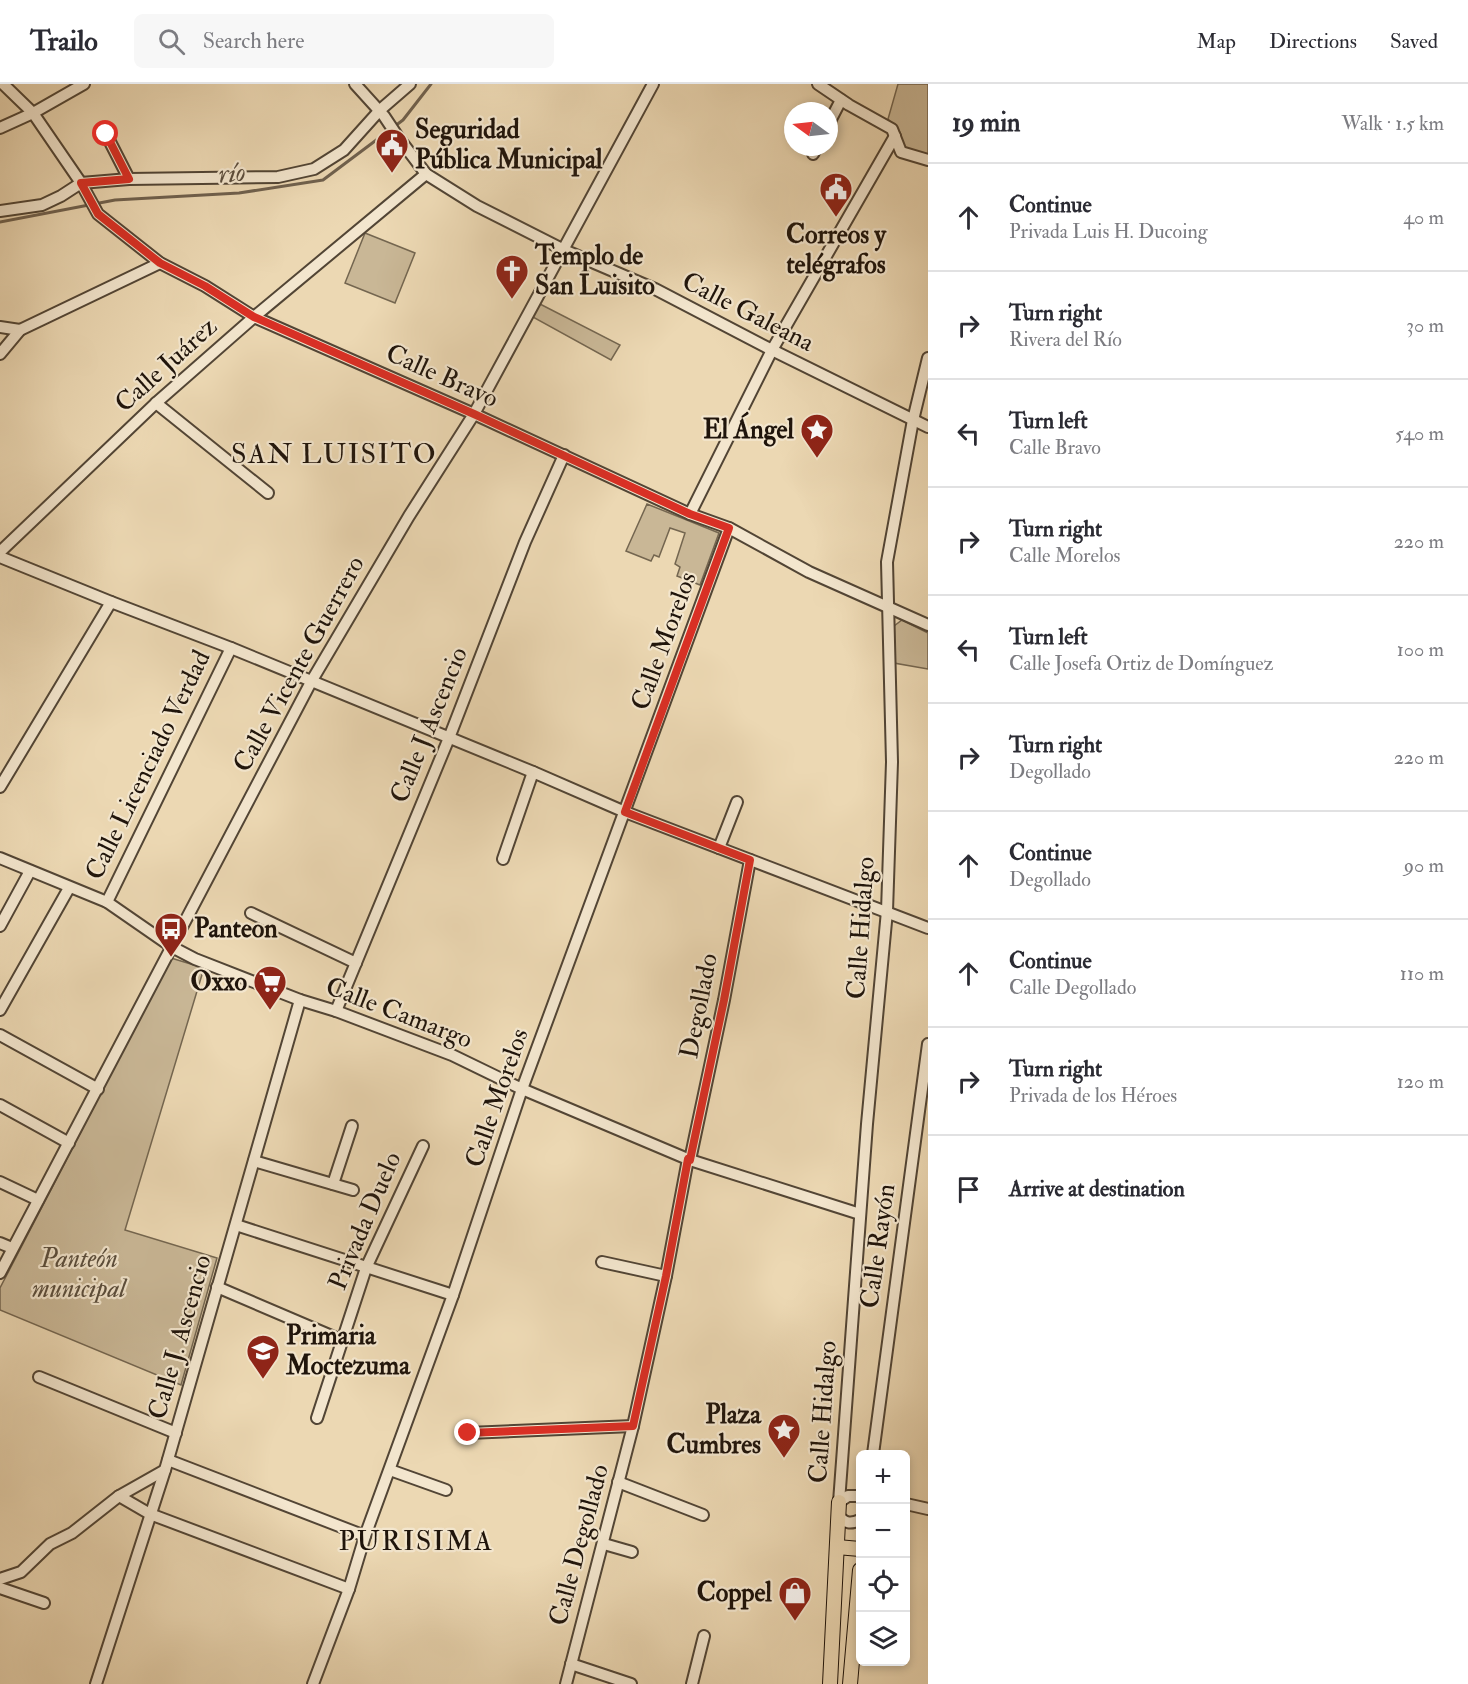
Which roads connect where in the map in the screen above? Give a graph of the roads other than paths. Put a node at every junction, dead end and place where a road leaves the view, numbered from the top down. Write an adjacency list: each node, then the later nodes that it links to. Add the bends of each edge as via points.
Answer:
1 (3, 84): 9 (street, Calle Bravo)
2 (84, 84): 9 (street)
3 (355, 84): 10 (street, Calle Galeana)
4 (410, 84): 10 (street)
5 (653, 84): 19 (street, Calle Vicente Guerrero)
6 (818, 84): 7 (street)
7 (841, 99): 8 (street); 13 (street, via 892,129)
8 (838, 105)
9 (33, 113): 11 (street); 17 (street, Calle Bravo)
10 (382, 113): 15 (street, Calle Galeana); 16 (street, via 344,150 314,169 295,174)
11 (0, 128)
12 (106, 134): 16 (street)
13 (895, 136): 14 (street, via 902,152); 24 (street)
14 (928, 160)
15 (426, 174): 19 (street, Calle Galeana, via 477,206); 21 (street, Calle Juárez)
16 (129, 179): 17 (street)
17 (82, 185): 18 (street, via 42,205); 20 (street, Calle Bravo, via 98,214)
18 (0, 211)
19 (564, 250): 24 (street, Calle Galeana, via 655,289); 28 (street, Calle Vicente Guerrero)
20 (160, 263): 21 (street, Calle Bravo); 23 (street)
21 (254, 317): 27 (street, Calle Juárez); 28 (street, Calle Bravo)
22 (0, 327): 23 (street)
23 (20, 330): 25 (street)
24 (771, 350): 29 (street, Calle Galeana); 33 (street)
25 (0, 354)
26 (928, 358): 29 (street, Calle Hidalgo)
27 (156, 403): 32 (street); 35 (street, Calle Juárez)
28 (474, 414): 31 (street, Calle Bravo); 40 (street, Calle Vicente Guerrero)
29 (914, 420): 30 (street, Calle Galeana); 37 (street, Calle Hidalgo, via 887,562)
30 (928, 427)
31 (564, 455): 33 (street, Calle Bravo); 41 (street, Calle J Ascencio, via 525,542)
32 (268, 493)
33 (690, 514): 34 (street, Calle Bravo)
34 (729, 528): 37 (street, Calle Bravo, via 809,572); 45 (street, Calle Morelos)
35 (0, 555): 36 (street)
36 (111, 602): 39 (street); 43 (street)
37 (888, 606): 38 (street, Calle Bravo); 53 (street, Calle Hidalgo, via 892,762)
38 (928, 625)
39 (231, 648): 40 (street); 52 (street, Calle Licenciado Verdad)
40 (311, 682): 41 (street); 57 (street, Calle Vicente Guerrero)
41 (449, 738): 42 (street); 58 (street, Calle J Ascencio)
42 (532, 772): 45 (street); 48 (street)
43 (0, 787)
44 (737, 802): 46 (street)
45 (625, 812): 46 (street); 65 (street, Calle Morelos)
46 (719, 848): 49 (street)
47 (0, 858): 50 (street, Calle Camargo)
48 (503, 859)
49 (750, 860): 53 (street); 73 (street, Degollado)
50 (30, 871): 51 (street, Calle Camargo); 55 (street)
51 (69, 888): 52 (street, Calle Camargo); 60 (street, Calle Licenciado Verdad)
52 (107, 902): 57 (street, Calle Camargo)
53 (887, 911): 56 (street); 79 (street, Calle Hidalgo)
54 (250, 913): 58 (street)
55 (0, 926)
56 (928, 928)
57 (172, 947): 59 (street, Calle Camargo); 64 (street, Calle Vicente Guerrero)
58 (356, 963): 61 (street, Calle J Ascencio)
59 (300, 1000): 61 (street, Calle Camargo); 74 (street, Calle J. Ascencio)
60 (0, 1010)
61 (336, 1011): 65 (street, Calle Camargo, via 452,1055)
62 (0, 1035): 64 (street)
63 (928, 1044): 67 (street, Calle Rayón)
64 (98, 1089): 71 (street, Calle Vicente Guerrero)
65 (522, 1089): 73 (street, Calle Camargo); 88 (street, Calle Morelos)
66 (0, 1105): 71 (street)
67 (924, 1116): 69 (street, Calle Rayón)
68 (352, 1126): 76 (street)
69 (916, 1134): 70 (street); 95 (street, Calle Rayón)
70 (928, 1137)
71 (69, 1143): 78 (street, Calle Vicente Guerrero)
72 (423, 1146): 84 (street, Privada Duelo)
73 (689, 1159): 79 (street, Calle Camargo); 86 (street, Degollado)
74 (254, 1161): 76 (street); 80 (street, Calle J. Ascencio)
75 (0, 1182): 78 (street)
76 (333, 1184): 77 (street)
77 (353, 1190)
78 (38, 1200): 82 (street, Calle Vicente Guerrero)
79 (860, 1214): 103 (street, Calle Hidalgo)
80 (236, 1225): 84 (street); 87 (street, Calle J. Ascencio)
81 (0, 1243): 82 (street)
82 (12, 1248): 85 (street, Calle Vicente Guerrero)
83 (602, 1262): 86 (street)
84 (366, 1268): 88 (street); 89 (street, Privada Duelo)
85 (0, 1273)
86 (666, 1276): 92 (street, Calle Degollado)
87 (217, 1287): 89 (street); 93 (street, Calle J. Ascencio)
88 (453, 1295): 97 (street, Calle Morelos)
89 (341, 1340): 91 (street, Privada Duelo)
90 (39, 1377): 93 (street)
91 (317, 1418)
92 (633, 1426): 94 (street); 98 (street, Calle Degollado)
93 (176, 1433): 96 (street, Calle J. Ascencio)
94 (468, 1433)
95 (874, 1450)
96 (166, 1465): 100 (street); 106 (street, Calle J. Ascencio); 110 (street)
97 (390, 1470): 99 (street); 110 (street, Calle Morelos)
98 (618, 1482): 107 (street); 111 (street, Calle Degollado)
99 (446, 1490)
100 (119, 1496): 106 (street); 115 (street, via 72,1533 50,1544 21,1572)
101 (856, 1496): 103 (street, via 848,1496)
102 (910, 1505): 104 (street)
103 (838, 1509): 109 (street, via 846,1522); 112 (main road)
104 (928, 1509)
105 (910, 1512): 108 (street)
106 (150, 1514): 117 (street); 122 (street, Calle J. Ascencio)
107 (703, 1515)
108 (928, 1516)
109 (856, 1521)
110 (365, 1536): 117 (street, Calle Morelos)
111 (603, 1544): 114 (street); 121 (street, Calle Degollado)
112 (837, 1547): 113 (main road); 127 (main road)
113 (856, 1549)
114 (632, 1552)
115 (0, 1579)
116 (0, 1588): 118 (street)
117 (349, 1589): 123 (street, Calle Morelos)
118 (44, 1603)
119 (857, 1612): 128 (main road)
120 (704, 1636): 126 (street)
121 (571, 1664): 124 (street, Calle Degollado); 125 (street)
122 (96, 1684)
123 (313, 1684)
124 (566, 1684)
125 (631, 1684)
126 (692, 1684)
127 (830, 1684)
128 (850, 1684)

